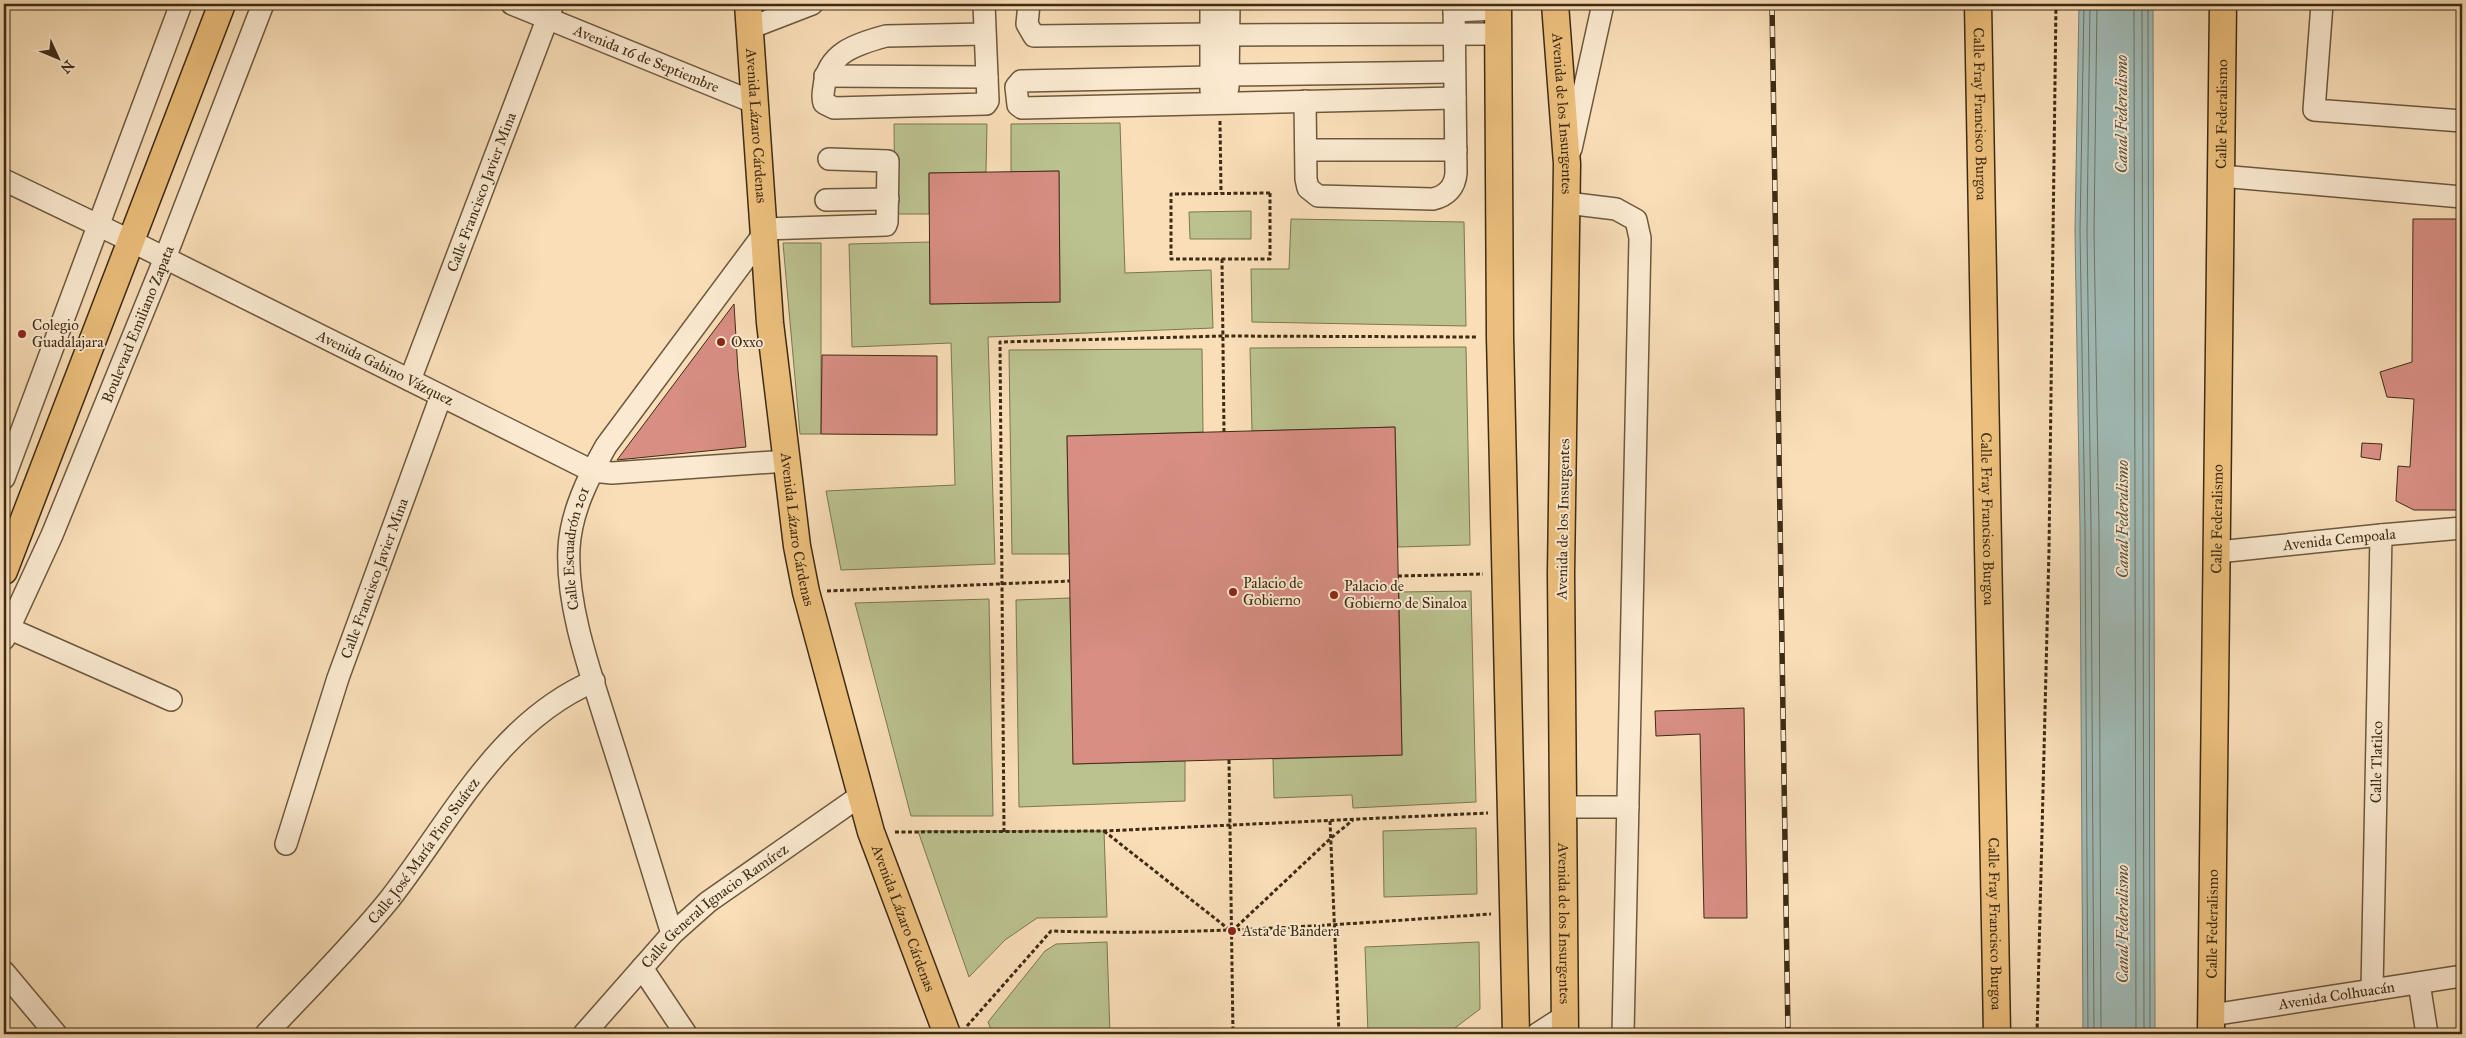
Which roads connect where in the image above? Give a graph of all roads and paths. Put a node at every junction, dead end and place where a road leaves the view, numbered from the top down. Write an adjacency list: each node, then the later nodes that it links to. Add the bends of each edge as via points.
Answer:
1 (182, 4): 42 (street)
2 (222, 4): 44 (main road)
3 (263, 4): 45 (street, Boulevard Emiliano Zapata)
4 (512, 4): 17 (street, Avenida 16 de Septiembre)
5 (812, 4): 18 (street)
6 (984, 4): 20 (street)
7 (1029, 4): 21 (street, via 1027,24 1034,36)
8 (1211, 4): 21 (street)
9 (1229, 4): 21 (street)
10 (1555, 4): 35 (main road, Avenida de los Insurgentes)
11 (1603, 4): 35 (street)
12 (1978, 4): 101 (main road, Calle Fray Francisco Burgoa)
13 (2056, 4): 102 (path, via 2049,550)
14 (2223, 4): 36 (main road, Calle Federalismo)
15 (2322, 4): 31 (street, via 2314,110)
16 (1454, 7): 19 (street); 22 (street)
17 (550, 11): 29 (street, Avenida 16 de Septiembre); 49 (street, Calle Francisco Javier Mina)
18 (749, 16): 29 (main road, Avenida Lázaro Cárdenas)
19 (1498, 16): 22 (street); 48 (main road)
20 (985, 34): 24 (street, via 886,36 838,55); 26 (street)
21 (1220, 34): 22 (street); 25 (street)
22 (1454, 34): 23 (street)
23 (1454, 72): 25 (street); 27 (street)
24 (825, 76): 26 (street); 26 (street, via 824,103 834,108 983,105 988,101)
25 (1220, 76): 30 (street); 30 (street, via 1021,81 1016,87 1020,108)
26 (987, 77)
27 (1455, 98): 28 (street); 33 (street)
28 (1305, 101): 30 (street); 32 (street)
29 (753, 102): 43 (main road, Avenida Lázaro Cárdenas)
30 (1220, 103)
31 (2462, 121)
32 (1306, 150): 33 (street); 33 (street, via 1308,188 1318,196 1433,200 1453,187)
33 (1456, 150)
34 (829, 160): 40 (street, via 888,161)
35 (1567, 164): 41 (main road, Avenida de los Insurgentes)
36 (2221, 176): 38 (street); 57 (main road, Calle Federalismo)
37 (4, 180): 42 (street, Avenida Gabino Vázquez)
38 (2462, 197)
39 (826, 200): 40 (street)
40 (888, 200): 43 (street, via 887,223 883,226)
41 (1567, 204): 69 (main road, Avenida de los Insurgentes, via 1562,573); 70 (street, via 1616,208 1636,220 1640,238)
42 (98, 224): 44 (street, Avenida Gabino Vázquez); 54 (street)
43 (764, 232): 52 (main road, Avenida Lázaro Cárdenas, via 770,323); 53 (street, Calle Escuadrón 201, via 606,446)
44 (132, 241): 45 (street, Avenida Gabino Vázquez); 58 (main road)
45 (165, 258): 49 (street, Avenida Gabino Vázquez); 64 (street, Boulevard Emiliano Zapata, via 55,526)
46 (1222, 259): 46 (path, via 1270,259 1270,193 1171,194 1171,259); 47 (path)
47 (1222, 336): 48 (path); 51 (path); 62 (path, via 1000,342)
48 (1500, 337): 71 (main road)
49 (410, 380): 50 (street, Avenida Gabino Vázquez)
50 (442, 396): 53 (street, Avenida Gabino Vázquez); 79 (street, Calle Francisco Javier Mina, via 338,678)
51 (1224, 432)
52 (787, 461): 53 (street, Avenida Gabino Vázquez, via 612,473); 63 (main road, Avenida Lázaro Cárdenas)
53 (592, 471): 65 (street, Calle Escuadrón 201, via 576,508 569,548 572,591)
54 (4, 478)
55 (2462, 528): 56 (street, Avenida Cempoala)
56 (2381, 534): 57 (street, Avenida Cempoala); 88 (street, Calle Tlatilco)
57 (2218, 552): 90 (main road, Calle Federalismo)
58 (4, 570)
59 (1438, 575): 60 (path)
60 (1398, 576)
61 (1070, 581): 62 (path)
62 (1002, 583): 63 (path); 77 (path)
63 (806, 592): 68 (main road, Avenida Lázaro Cárdenas)
64 (6, 633): 66 (street)
65 (594, 682): 83 (street, Calle Escuadrón 201); 93 (street, Calle José María Pino Suárez, via 568,693 503,746 473,782 384,906)
66 (172, 700)
67 (1229, 760): 74 (path)
68 (860, 796): 76 (main road, Avenida Lázaro Cárdenas); 83 (street, Calle General Ignacio Ramírez, via 708,902)
69 (1563, 807): 70 (street); 89 (main road, Avenida de los Insurgentes)
70 (1628, 807): 100 (street)
71 (1511, 812): 72 (path); 80 (main road)
72 (1353, 820): 73 (path); 78 (path)
73 (1330, 821): 74 (path); 78 (path)
74 (1230, 826): 75 (path); 82 (path)
75 (1104, 831): 77 (path); 82 (path)
76 (871, 832): 77 (path); 91 (main road, Avenida Lázaro Cárdenas)
77 (1004, 832)
78 (1331, 838): 81 (path); 82 (path)
79 (286, 844)
80 (1514, 912): 81 (path); 98 (main road)
81 (1334, 924): 82 (path); 97 (path)
82 (1232, 931): 91 (path, via 1051,931); 96 (path)
83 (672, 934): 84 (street, Calle General Ignacio Ramírez)
84 (642, 968): 94 (street, Calle General Ignacio Ramírez); 95 (street)
85 (4, 972): 92 (street)
86 (2462, 976): 87 (street, Avenida Colhuacán)
87 (2419, 983): 88 (street, Avenida Colhuacán); 103 (street)
88 (2372, 990): 90 (street, Avenida Colhuacán)
89 (1565, 1025): 99 (street)
90 (2212, 1025)
91 (957, 1031)
92 (56, 1034)
93 (266, 1034)
94 (584, 1034)
95 (686, 1034)
96 (1233, 1034)
97 (1339, 1034)
98 (1516, 1034)
99 (1537, 1034)
100 (1624, 1034)
101 (1997, 1034)
102 (2037, 1034)
103 (2427, 1034)

